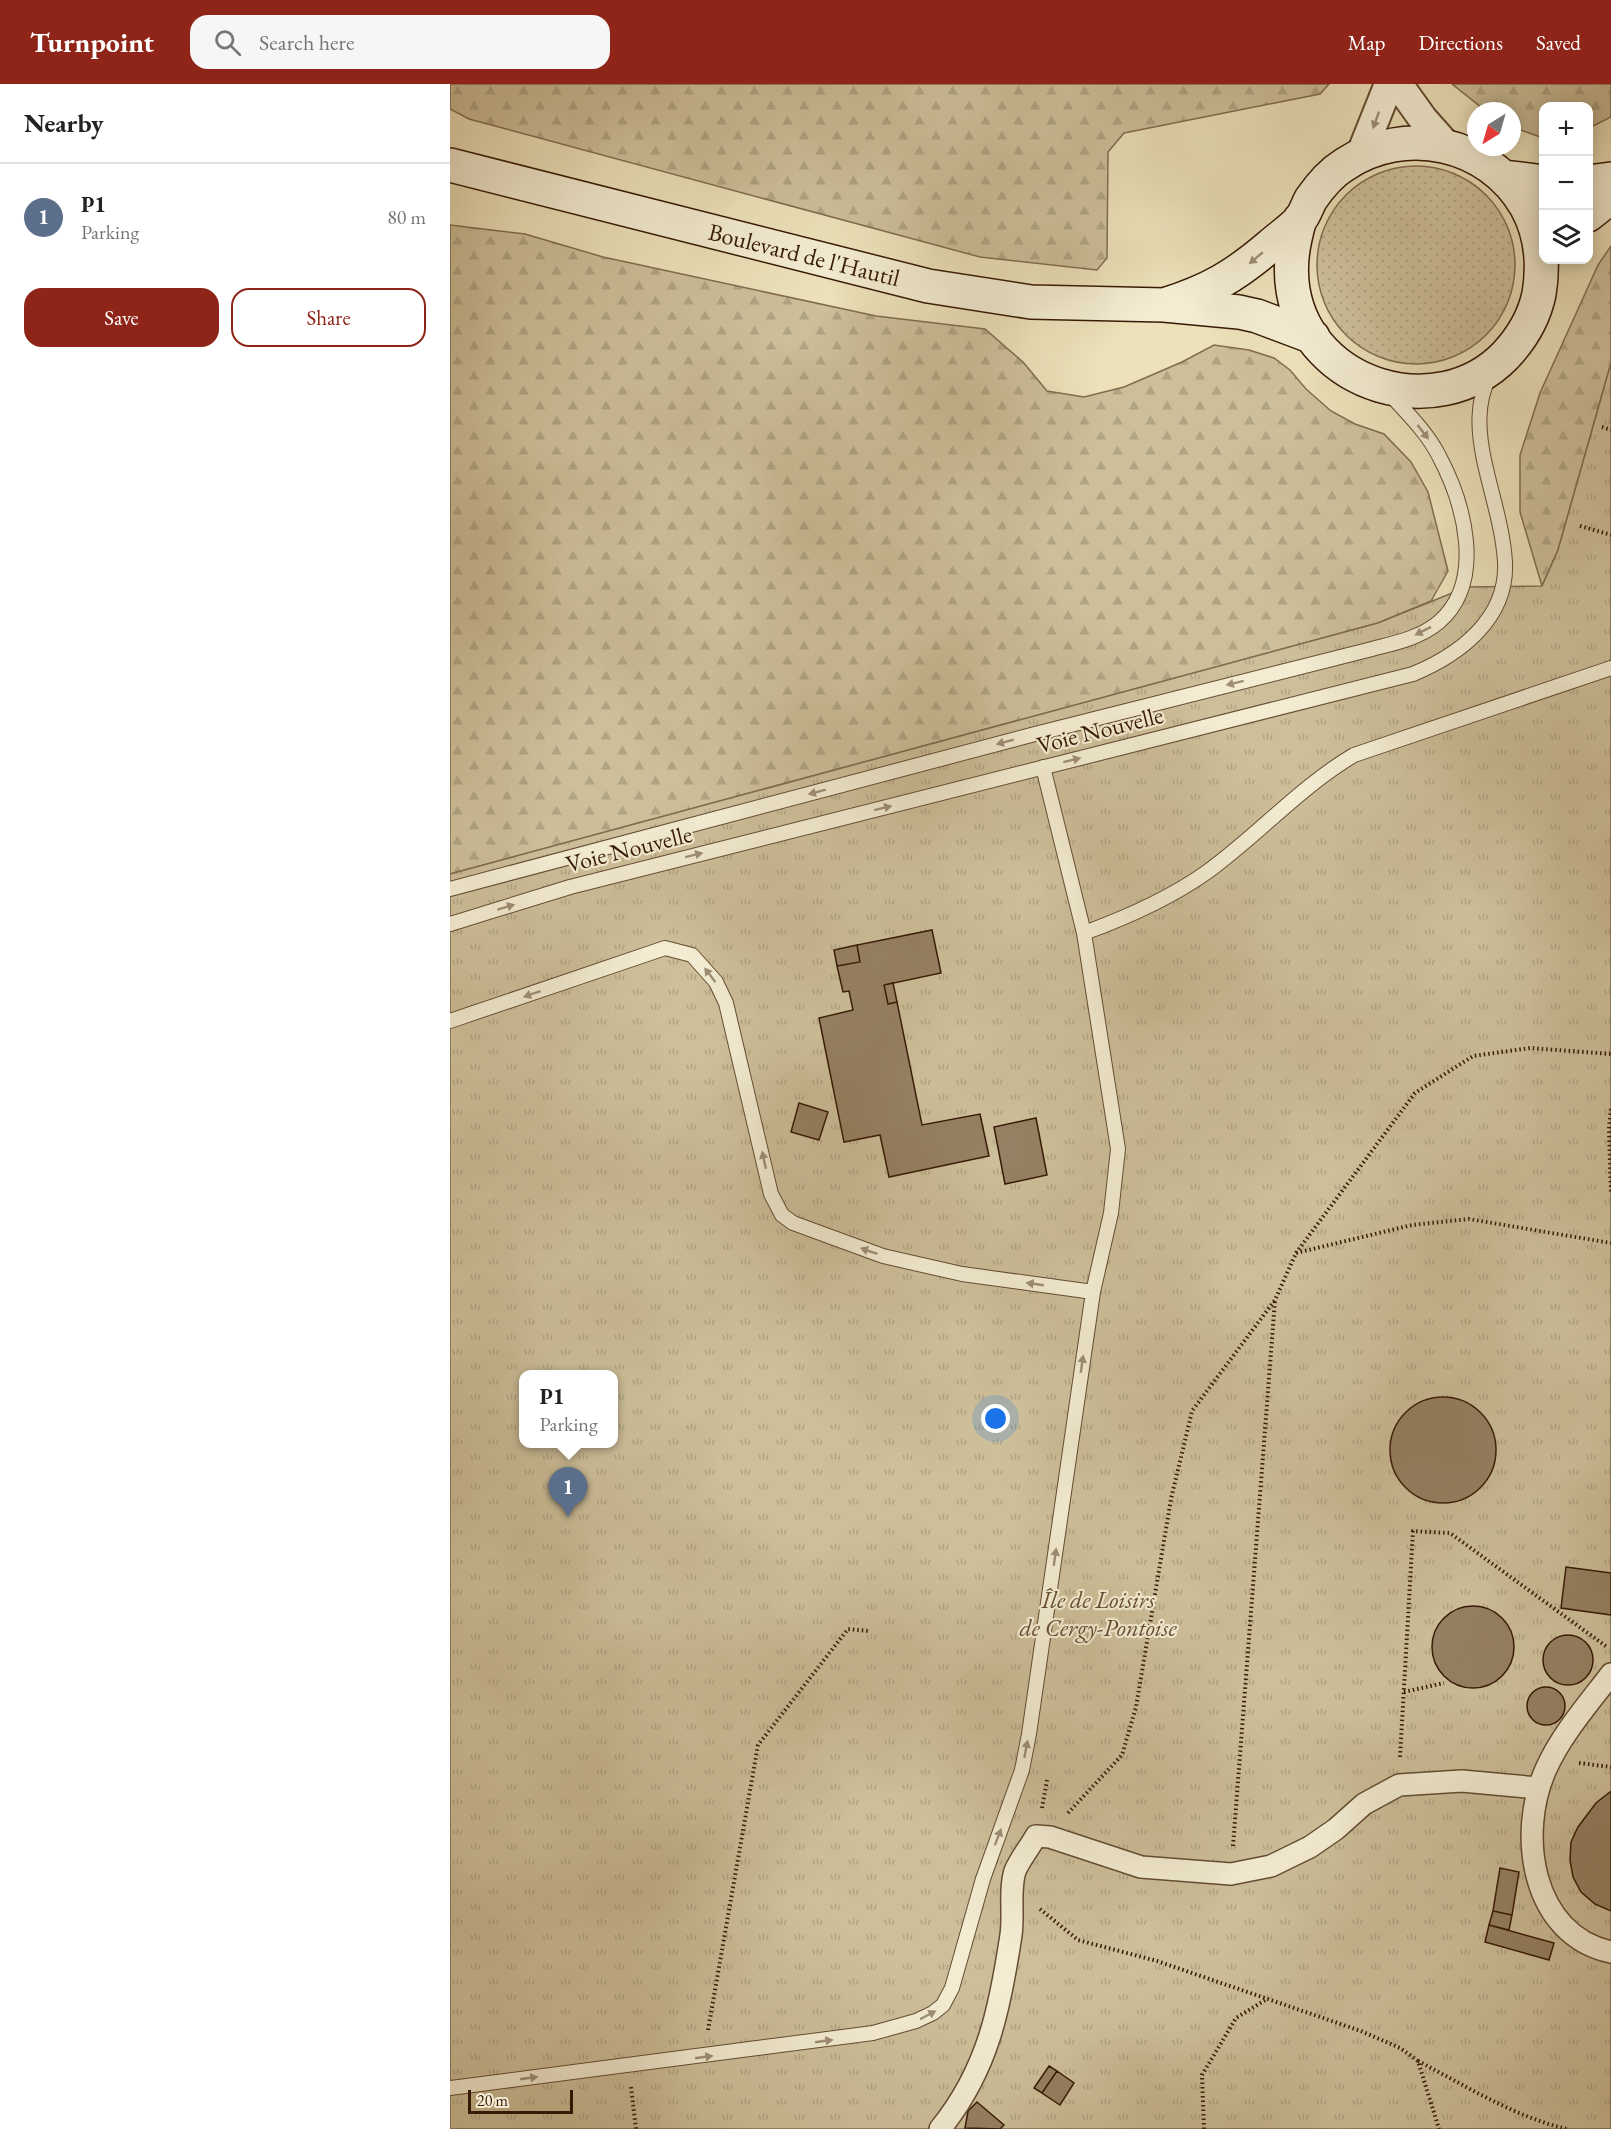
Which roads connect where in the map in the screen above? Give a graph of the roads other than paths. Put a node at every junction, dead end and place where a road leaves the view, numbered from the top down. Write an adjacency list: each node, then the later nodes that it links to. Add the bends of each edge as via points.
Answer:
1 (1389, 84): 4 (street, one-way to 4)
2 (1398, 84): 3 (street)
3 (1447, 146): 4 (main road, via 1404,142); 6 (main road, via 1471,154)
4 (1361, 154): 12 (main road, via 1325,181)
5 (450, 165): 14 (main road, Boulevard de l'Hautil, via 957,292 1061,304)
6 (1504, 177): 8 (main road); 13 (main road, via 1526,206)
7 (1611, 179): 9 (main road)
8 (1539, 181)
9 (1593, 181)
10 (1611, 197): 11 (main road)
11 (1593, 212)
12 (1300, 219): 14 (main road, Boulevard de l'Hautil, one-way to 14, via 1234,276 1212,289); 15 (main road, via 1293,242 1293,292)
13 (1548, 269): 16 (main road, via 1528,325)
14 (1164, 304): 15 (main road, Boulevard de l'Hautil, via 1257,316)
15 (1312, 337): 17 (main road, via 1344,369)
16 (1497, 363): 17 (main road, via 1478,377 1432,392); 19 (lane, Voie Nouvelle, one-way to 16, via 1413,674 1464,646 1491,615 1504,580 1502,541 1479,419 1484,389)
17 (1385, 388): 20 (lane, Voie Nouvelle, one-way to 20, via 1439,455 1451,482 1465,542 1467,565 1462,590 1449,611 1425,631 1372,649)
18 (1611, 668): 22 (lane, via 1354,755 1328,771 1208,872 1163,901)
19 (1043, 767): 21 (lane, Voie Nouvelle, one-way to 19, via 570,886); 22 (lane)
20 (450, 889)
21 (450, 924)
22 (1084, 933): 24 (lane, via 1118,1149 1111,1213)
23 (450, 1021): 24 (lane, one-way to 23, via 925,1267 807,1230 782,1215 771,1194 726,1003 692,955 665,948)
24 (1093, 1292): 28 (lane, one-way to 24, via 893,2029 943,2005 952,1988 983,1879 1026,1753)
25 (1611, 1674): 26 (street, via 1561,1744)
26 (1538, 1788): 27 (street, via 1532,1845 1541,1892 1564,1926 1581,1940); 29 (street, via 1462,1781 1399,1785 1364,1804 1310,1847 1271,1866 1231,1874 1141,1867 1050,1837 1036,1836 1015,1871 1013,1923 1002,1996 987,2048 960,2104)
27 (1611, 1952)
28 (450, 2088)
29 (940, 2129)

